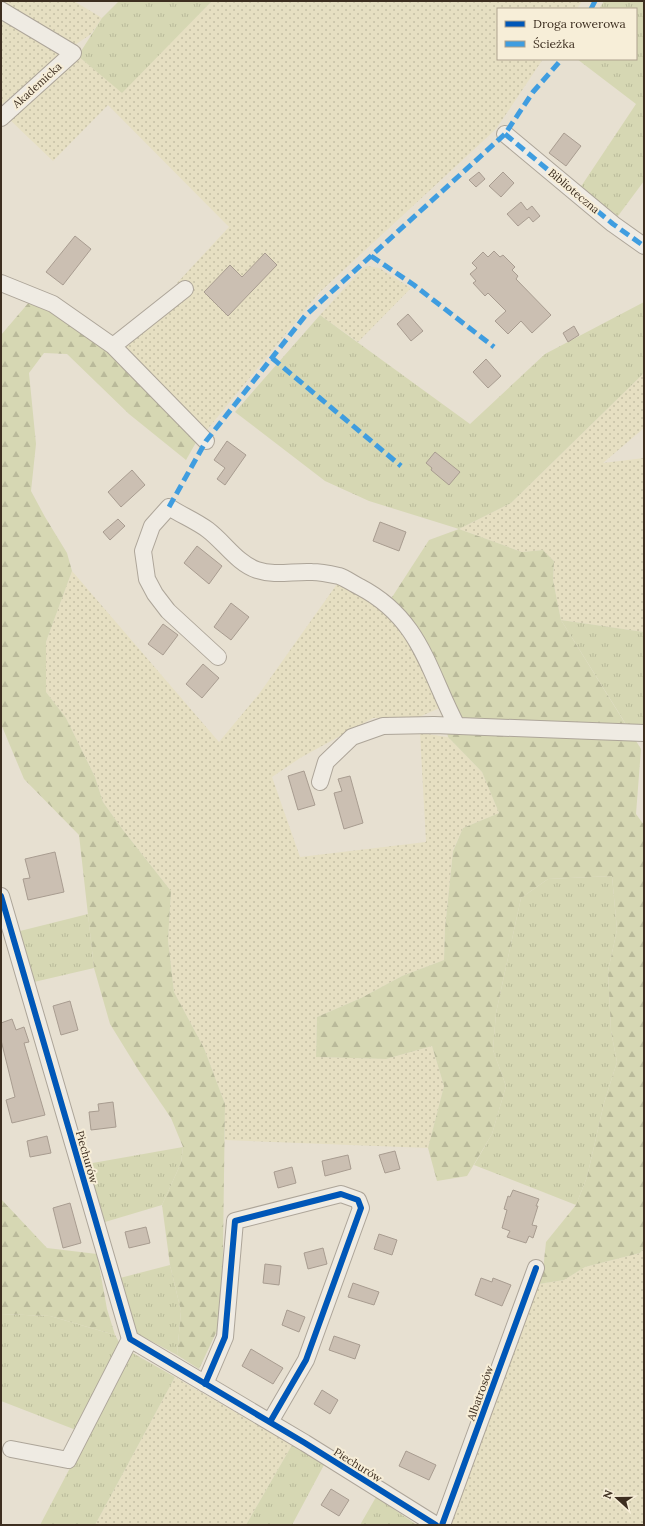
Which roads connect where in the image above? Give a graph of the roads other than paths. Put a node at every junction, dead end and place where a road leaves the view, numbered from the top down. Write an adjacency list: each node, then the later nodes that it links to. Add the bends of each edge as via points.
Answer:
1 (1, 10): 2 (street, Akademicka, via 73,53)
2 (1, 118)
3 (505, 134): 4 (street, Biblioteczna, via 613,224)
4 (644, 246)
5 (1, 284): 7 (street, via 53,304)
6 (185, 289): 7 (street)
7 (113, 346): 8 (street)
8 (206, 441)
9 (218, 657): 10 (street, via 168,611 147,579 143,551 152,526 169,507 208,530 242,562 257,570 274,574 312,572 340,577 392,608 411,630 430,665)
10 (444, 701): 11 (street); 12 (street)
11 (434, 725): 12 (street); 14 (street, via 383,726 352,737 326,762)
12 (457, 726): 13 (street)
13 (644, 733)
14 (320, 782)
15 (1, 896): 17 (street, Piechurów)
16 (536, 1268): 22 (street, Albatrosów)
17 (130, 1339): 18 (street, Piechurów); 20 (street, via 68,1460)
18 (205, 1384): 19 (street, Piechurów); 19 (street, via 225,1337 235,1221 341,1194 358,1200 361,1208 306,1360)
19 (270, 1422): 21 (street, Piechurów)
20 (11, 1449)
21 (436, 1525)
22 (442, 1525)

